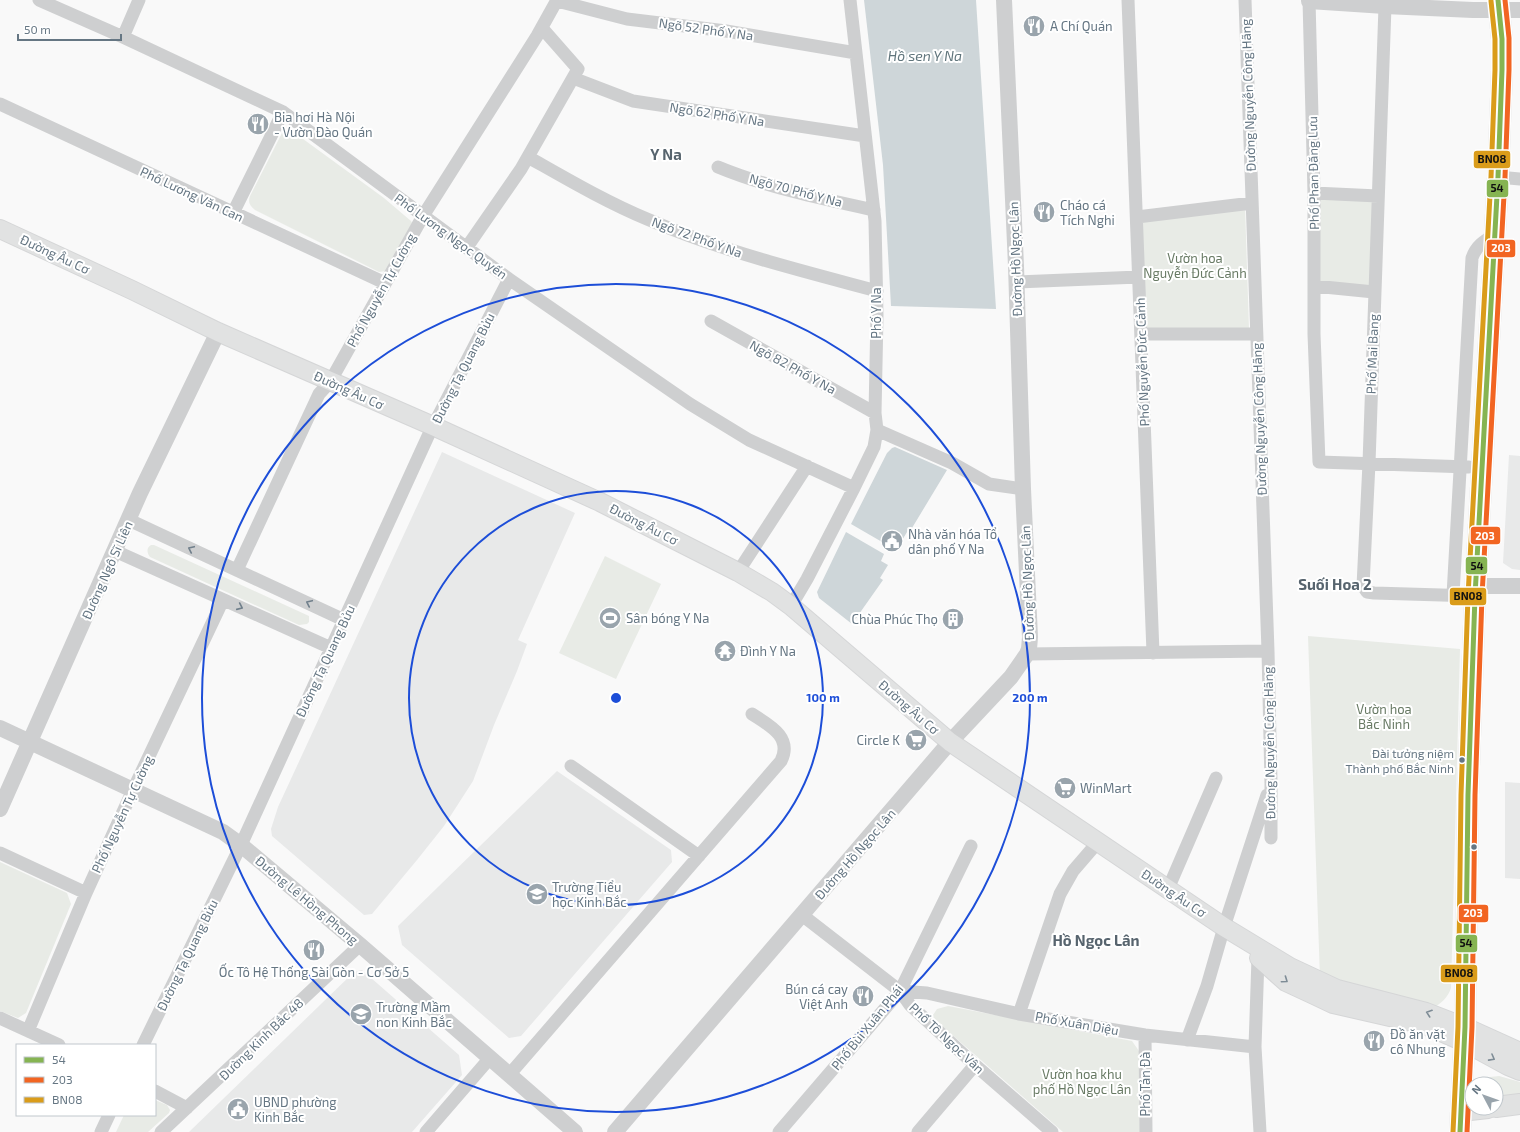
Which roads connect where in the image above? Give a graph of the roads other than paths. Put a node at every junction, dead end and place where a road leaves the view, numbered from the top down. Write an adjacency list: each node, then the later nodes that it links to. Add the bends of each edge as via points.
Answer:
1 (39, 0): 13 (street, Phố Lương Ngọc Quyến)
2 (139, 0): 13 (street)
3 (557, 0): 12 (street, Phố Nguyễn Tự Cường); 14 (street, Ngõ 52 Phố Y Na, via 626,18 726,31)
4 (850, 0): 14 (street, Phố Y Na)
5 (1004, 0): 35 (street, Đường Hồ Ngọc Lân)
6 (1128, 0): 29 (street, Phố Nguyễn Đức Cảnh)
7 (1245, 0): 25 (street, Đường Nguyễn Công Hãng)
8 (1309, 0): 10 (street); 23 (street, Phố Phan Đăng Lưu)
9 (1498, 5): 10 (street, via 1473,10); 11 (street); 21 (main road, via 1502,39)
10 (1385, 6): 24 (street, Phố Mai Bang)
11 (1520, 10)
12 (542, 28): 15 (street, via 578,69); 28 (street, Phố Nguyễn Tự Cường)
13 (123, 37): 17 (street, Phố Lương Ngọc Quyến)
14 (856, 53): 18 (street, Phố Y Na)
15 (573, 78): 18 (street, Ngõ 62 Phố Y Na, via 633,101); 19 (street)
16 (0, 104): 27 (street, Phố Lương Văn Can)
17 (282, 112): 27 (street); 28 (street, Phố Lương Ngọc Quyến)
18 (866, 136): 26 (street, Phố Y Na)
19 (528, 158): 32 (street); 38 (street, Ngõ 72 Phố Y Na, via 646,219 733,252)
20 (718, 167): 26 (street, Ngõ 70 Phố Y Na, via 788,190)
21 (1498, 177): 22 (street); 31 (main road)
22 (1520, 179)
23 (1314, 193): 24 (street); 37 (street, Phố Phan Đăng Lưu)
24 (1378, 196): 39 (street, Phố Mai Bang)
25 (1252, 203): 29 (street); 43 (street, Đường Nguyễn Công Hãng)
26 (874, 210): 38 (street, Phố Y Na)
27 (233, 213): 36 (street, Phố Lương Văn Can)
28 (423, 216): 32 (street, Phố Lương Ngọc Quyến); 36 (street, Phố Nguyễn Tự Cường)
29 (1137, 217): 33 (street, Phố Nguyễn Đức Cảnh)
30 (0, 229): 41 (main road, Đường Âu Cơ)
31 (1494, 235): 50 (street, via 1483,242 1472,258); 51 (main road)
32 (467, 248): 34 (street, Phố Lương Ngọc Quyến)
33 (1139, 277): 35 (street); 42 (street, Phố Nguyễn Đức Cảnh)
34 (509, 279): 46 (street, Đường Tạ Quang Bửu); 49 (street, Phố Lương Ngọc Quyến, via 723,425)
35 (1017, 282): 53 (street, Đường Hồ Ngọc Lân)
36 (385, 283): 44 (street, Phố Nguyễn Tự Cường)
37 (1314, 286): 39 (street); 48 (street, Phố Phan Đăng Lưu, via 1319,462)
38 (876, 290): 45 (street, Phố Y Na)
39 (1374, 292): 48 (street, Phố Mai Bang)
40 (711, 321): 45 (street, Ngõ 82 Phố Y Na)
41 (218, 332): 44 (main road, Đường Âu Cơ); 54 (street, Đường Ngô Sĩ Liên)
42 (1141, 334): 43 (street); 66 (street, Phố Nguyễn Đức Cảnh)
43 (1256, 334): 65 (street, Đường Nguyễn Công Hãng)
44 (330, 382): 46 (main road, Đường Âu Cơ); 56 (street, Phố Nguyễn Tự Cường, via 319,394)
45 (875, 413): 47 (street, Phố Y Na)
46 (433, 426): 57 (main road, Đường Âu Cơ, via 600,502); 63 (street, Đường Tạ Quang Bửu)
47 (877, 430): 52 (street, Phố Y Na, via 874,447); 53 (street, via 952,463 989,484)
48 (1370, 463): 50 (street); 60 (street, Phố Mai Bang, via 1362,583 1364,588 1367,592 1374,593)
49 (806, 466): 52 (street, Phố Lương Ngọc Quyến); 57 (street)
50 (1461, 467): 51 (street); 60 (street)
51 (1482, 468): 59 (main road)
52 (854, 488): 62 (street, Phố Y Na)
53 (1023, 489): 67 (street, Đường Hồ Ngọc Lân, via 1030,637)
54 (129, 520): 55 (street, Đường Ngô Sĩ Liên); 56 (street, one-way to 54)
55 (115, 551): 61 (street); 70 (street, Đường Ngô Sĩ Liên)
56 (237, 570): 63 (street, one-way to 56)
57 (738, 572): 62 (main road, Đường Âu Cơ)
58 (1520, 586): 59 (street)
59 (1475, 591): 60 (street, Phố Mai Bang); 94 (main road, via 1468,795)
60 (1453, 595)
61 (223, 600): 64 (street, one-way to 64); 75 (street, Phố Nguyễn Tự Cường)
62 (791, 606): 71 (main road, Đường Âu Cơ)
63 (344, 620): 64 (street, Đường Tạ Quang Bửu)
64 (331, 648): 79 (street, Đường Tạ Quang Bửu)
65 (1268, 651): 66 (street); 74 (street, Đường Nguyễn Công Hãng)
66 (1153, 653): 67 (street)
67 (1027, 654): 71 (street, Đường Hồ Ngọc Lân, via 1011,677)
68 (752, 714): 82 (street, via 778,732 784,748 783,756)
69 (0, 728): 70 (street, Đường Lê Hồng Phong)
70 (30, 742): 75 (street, Đường Lê Hồng Phong); 76 (street, Đường Ngô Sĩ Liên)
71 (950, 742): 78 (main road, Đường Âu Cơ); 85 (street, Đường Hồ Ngọc Lân)
72 (571, 766): 82 (street)
73 (1216, 778): 83 (street)
74 (1271, 783): 77 (street, Đường Nguyễn Công Hãng); 86 (street)
75 (133, 790): 79 (street, Đường Lê Hồng Phong, via 222,832); 84 (street, Phố Nguyễn Tự Cường)
76 (0, 809)
77 (1271, 838)
78 (1098, 842): 83 (main road, Đường Âu Cơ); 90 (street, via 1073,871 1060,894)
79 (241, 844): 87 (street, Đường Lê Hồng Phong); 97 (street, Đường Tạ Quang Bửu)
80 (971, 846): 89 (street, Phố Bùi Xuân Phái)
81 (0, 853): 84 (street)
82 (699, 856): 103 (street)
83 (1168, 889): 86 (main road, Đường Âu Cơ)
84 (86, 893): 92 (street, Phố Nguyễn Tự Cường)
85 (802, 915): 89 (street, Phố Tô Ngọc Vân); 115 (street, Đường Hồ Ngọc Lân)
86 (1224, 927): 88 (main road, Đường Âu Cơ); 94 (main road, Đường Âu Cơ, one-way to 86, via 1426,1012 1337,989 1290,967); 95 (street, via 1208,986)
87 (360, 944): 100 (street, Đường Lê Hồng Phong); 107 (street, Đường Kinh Bắc 48)
88 (1258, 958): 94 (main road, Đường Âu Cơ, one-way to 94, via 1286,982 1333,1004); 98 (street)
89 (900, 991): 90 (street, Phố Xuân Diệu, via 927,993); 101 (street, Phố Tô Ngọc Vân, via 910,1006); 116 (street, Phố Bùi Xuân Phái)
90 (1019, 1014): 93 (street, Phố Xuân Diệu)
91 (0, 1018): 92 (street)
92 (28, 1031): 96 (street)
93 (1145, 1035): 95 (street, Phố Xuân Diệu); 119 (street, Phố Tản Đà)
94 (1465, 1035): 99 (main road); 102 (main road, one-way to 102, via 1508,1066); 108 (main road)
95 (1187, 1040): 98 (street, Phố Xuân Diệu)
96 (57, 1044)
97 (143, 1044)
98 (1255, 1047): 120 (street)
99 (1520, 1052)
100 (490, 1058): 103 (street, Đường Lê Hồng Phong); 113 (street)
101 (975, 1065): 117 (street); 118 (street, Phố Tô Ngọc Vân)
102 (1520, 1071)
103 (509, 1075): 114 (street, Đường Lê Hồng Phong)
104 (156, 1092): 107 (street)
105 (1520, 1104): 106 (main road)
106 (1504, 1106)
107 (187, 1108): 112 (street, Đường Kinh Bắc 48)
108 (1461, 1111): 109 (main road); 121 (main road)
109 (1464, 1111)
110 (109, 1116): 111 (street)
111 (101, 1132)
112 (161, 1132)
113 (426, 1132)
114 (575, 1132)
115 (615, 1132)
116 (779, 1132)
117 (918, 1132)
118 (1052, 1132)
119 (1146, 1132)
120 (1260, 1132)
121 (1460, 1132)

